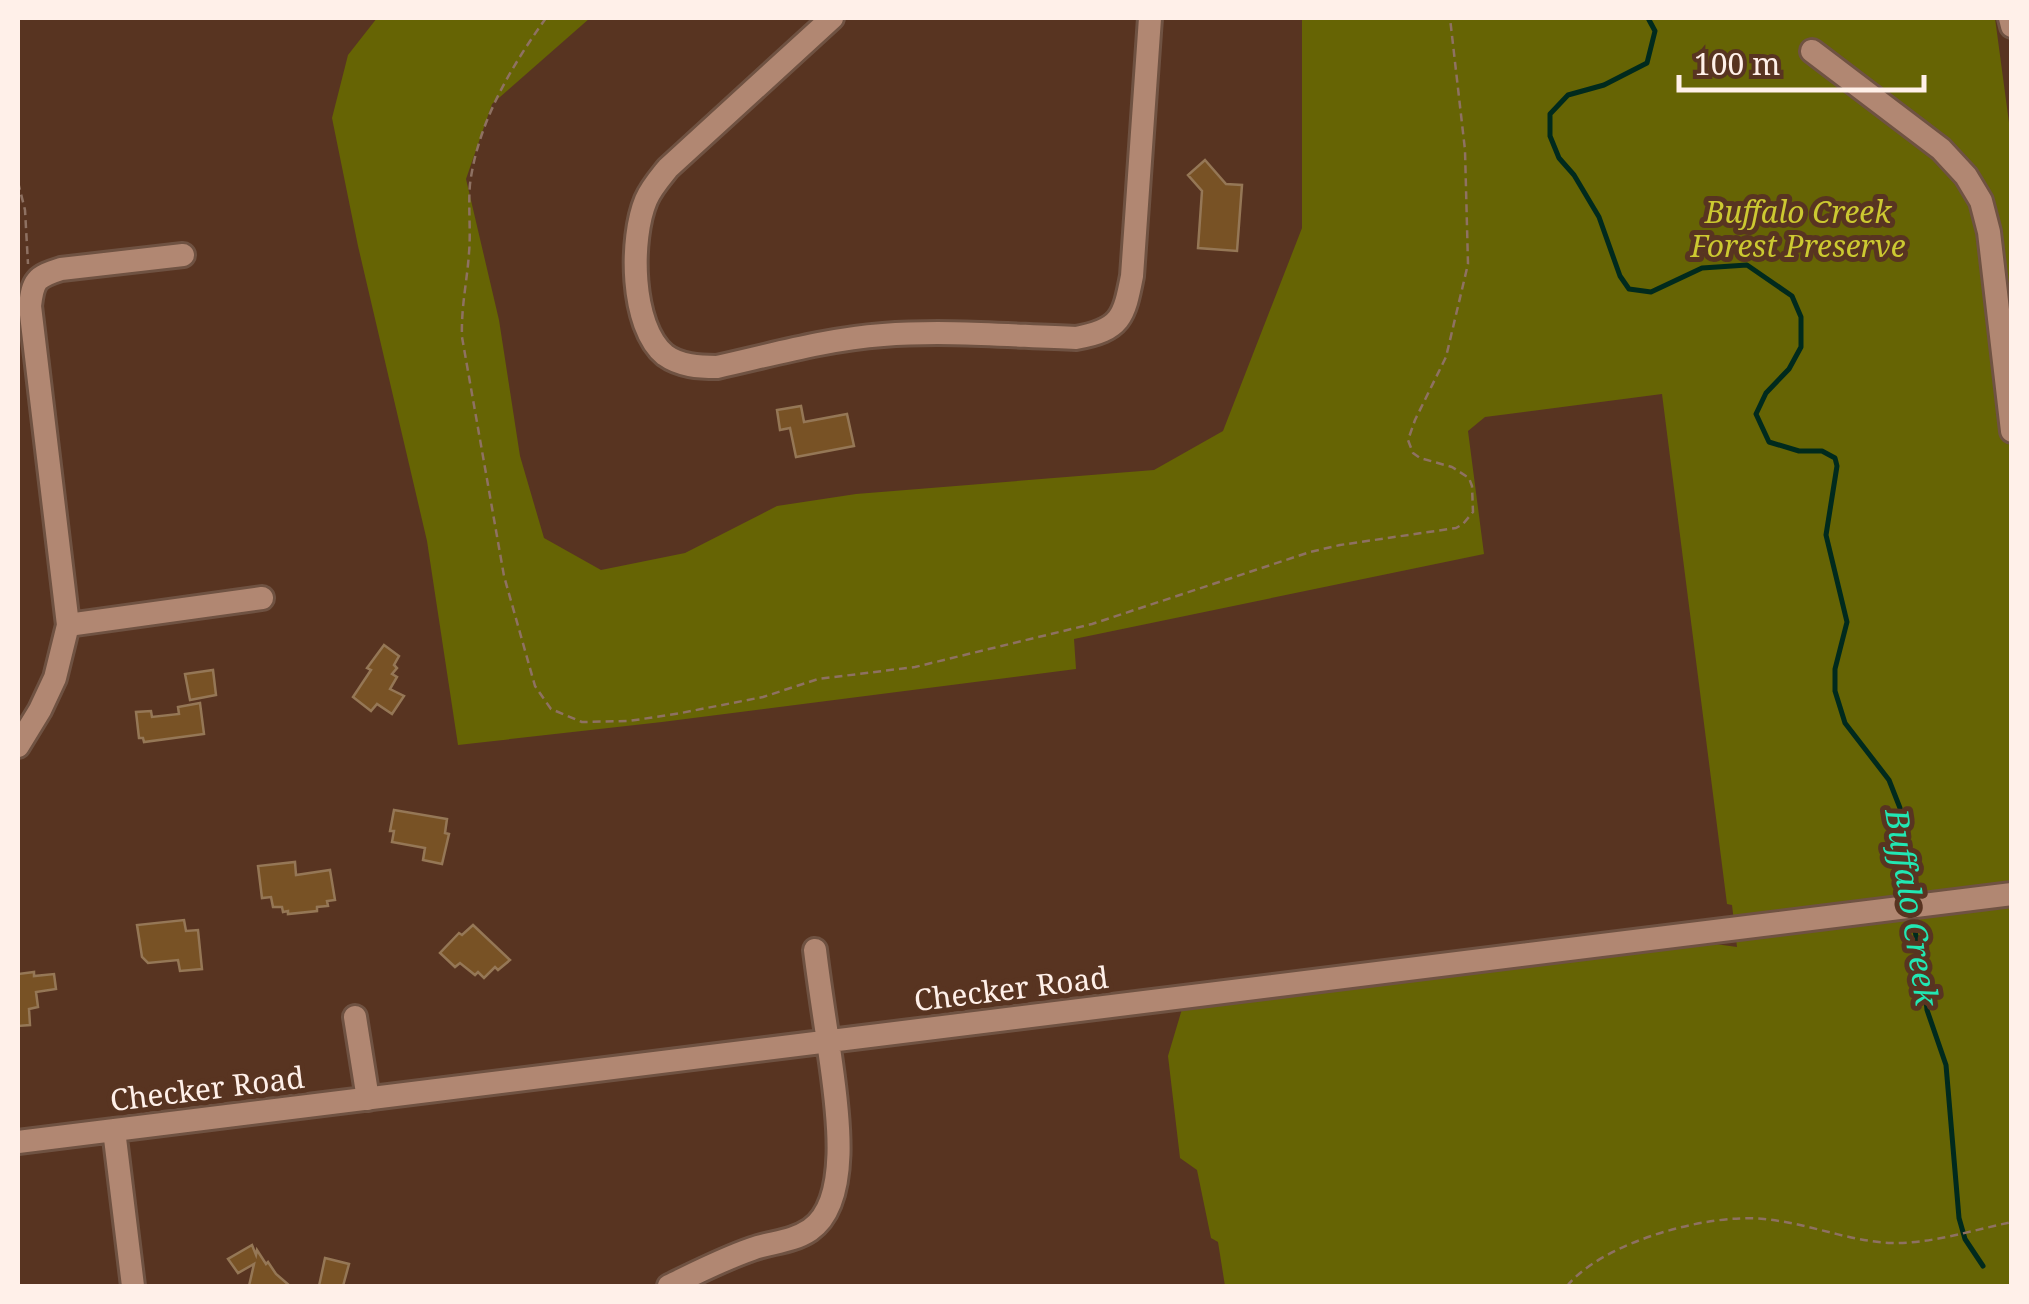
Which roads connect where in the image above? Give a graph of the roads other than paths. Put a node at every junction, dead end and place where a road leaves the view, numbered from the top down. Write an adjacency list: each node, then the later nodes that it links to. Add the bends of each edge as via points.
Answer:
1 (832, 18): 2 (street, via 668,168 645,201 636,240 638,296 647,330 667,356 717,367 871,336 1076,338 1107,329 1125,309 1132,276)
2 (1150, 18)
3 (2010, 18): 4 (street)
4 (2012, 26)
5 (1812, 51): 8 (street, via 1941,149 1981,201)
6 (183, 255): 7 (street, via 44,274 32,290)
7 (28, 385): 10 (street)
8 (2012, 432)
9 (262, 598): 10 (street)
10 (68, 625): 11 (street, via 54,678)
11 (18, 746)
12 (2012, 894): 15 (street, Checker Road)
13 (815, 950): 15 (street)
14 (355, 1018): 16 (street)
15 (828, 1041): 16 (street, Checker Road); 20 (street, via 839,1126 829,1206 812,1229 718,1261)
16 (368, 1098): 17 (street, Checker Road)
17 (114, 1130): 18 (street, Checker Road); 19 (street)
18 (18, 1142)
19 (134, 1286)
20 (669, 1286)

